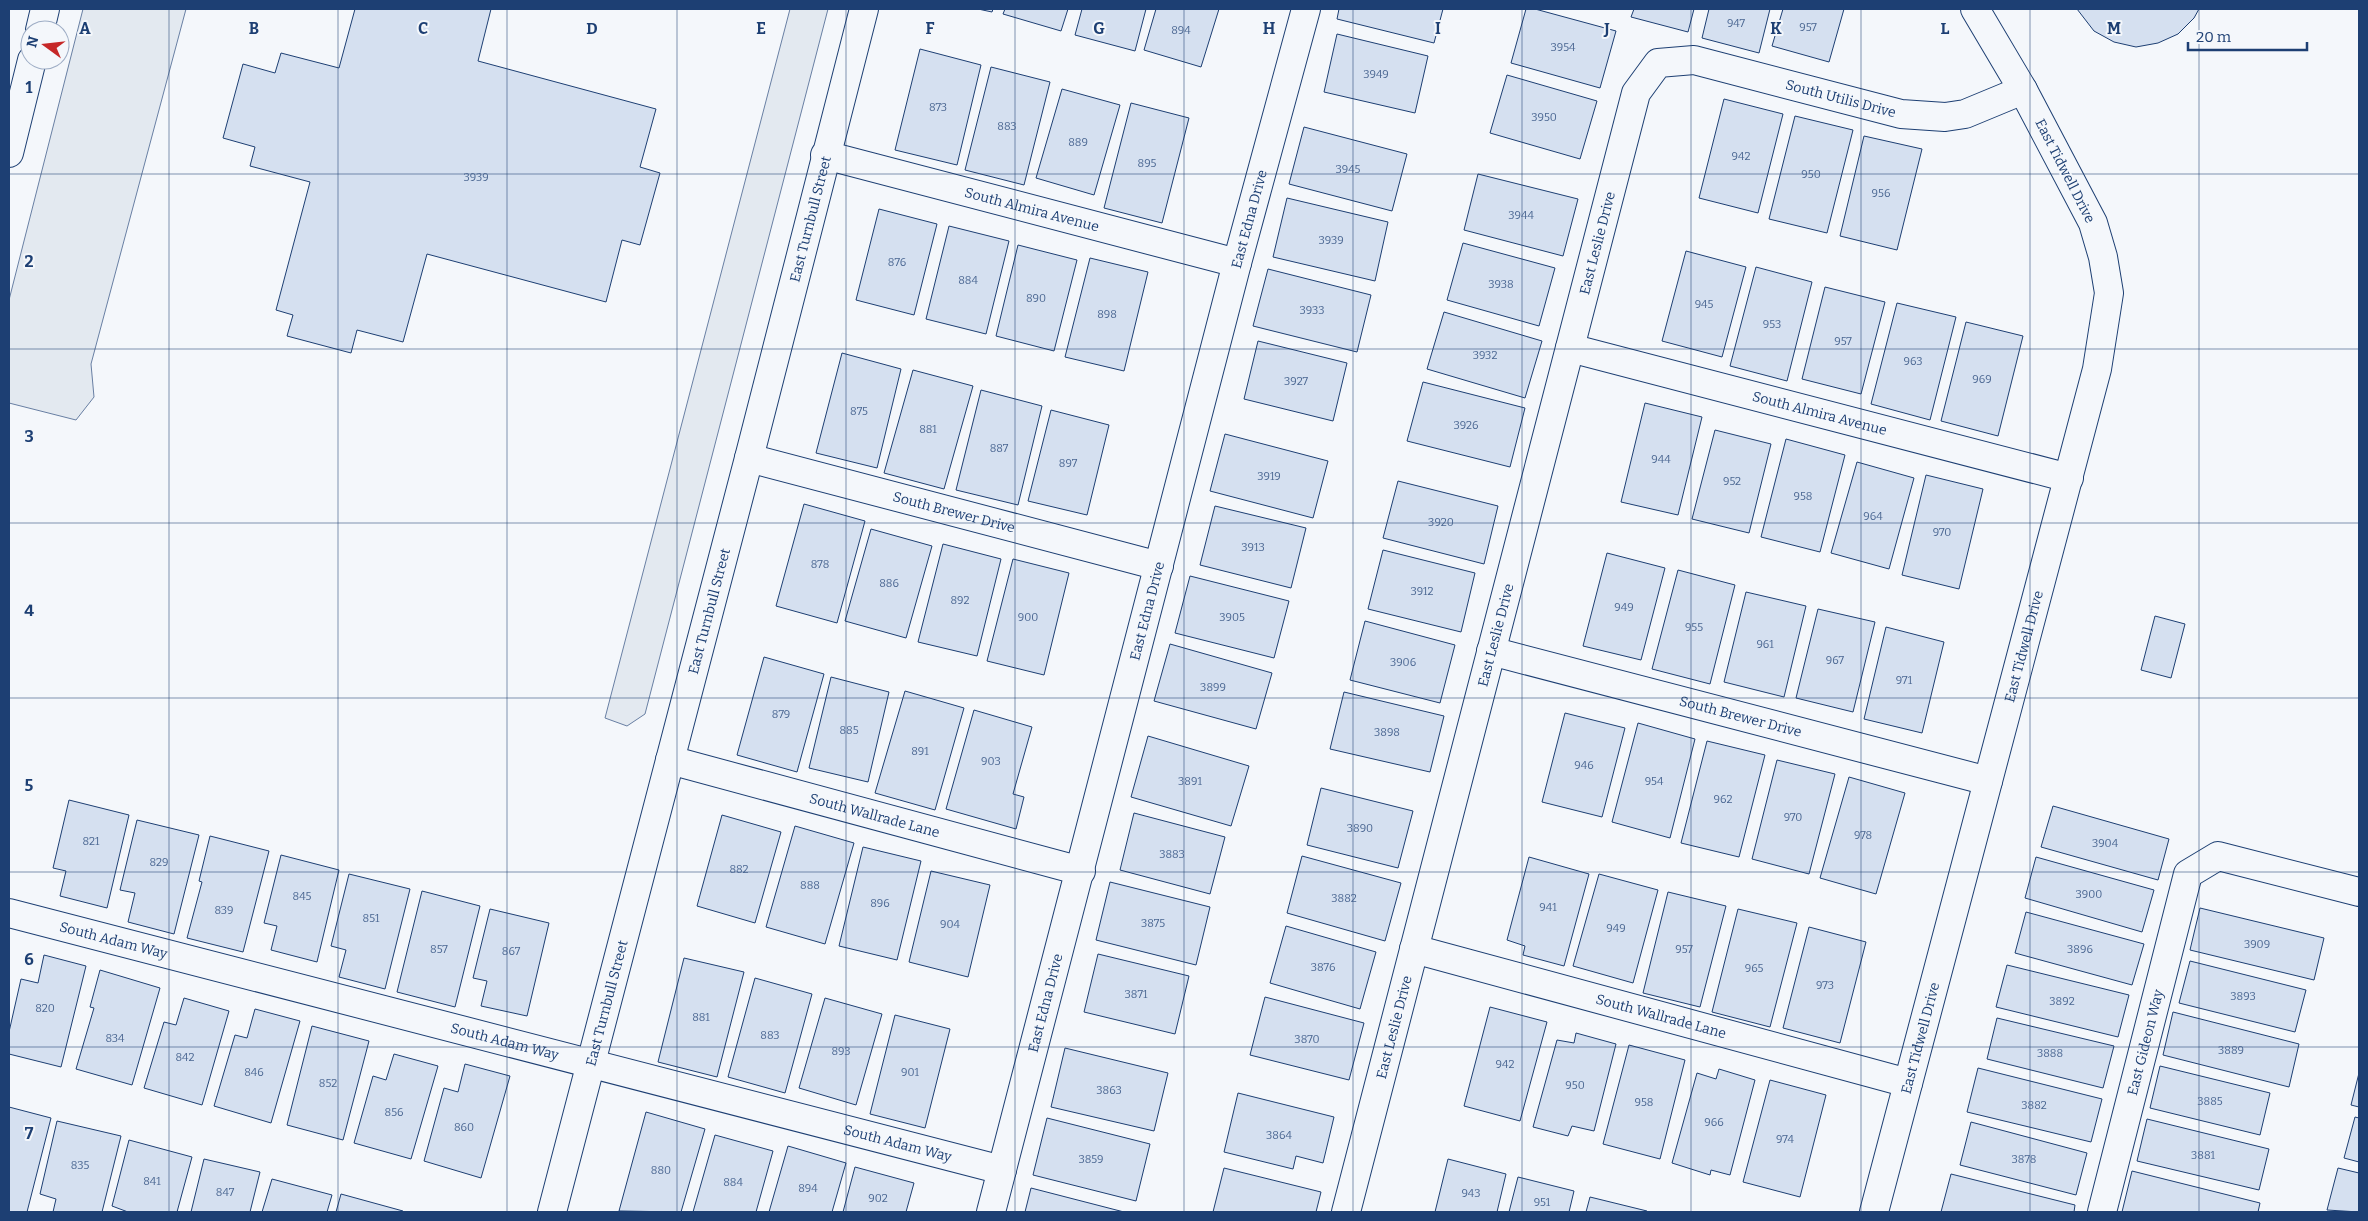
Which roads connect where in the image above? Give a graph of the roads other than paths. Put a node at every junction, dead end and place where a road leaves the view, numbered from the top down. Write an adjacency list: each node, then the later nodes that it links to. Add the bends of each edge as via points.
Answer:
1 (864, 9): 8 (street, East Turnbull Street)
2 (1306, 9): 9 (street, East Edna Drive)
3 (1974, 9): 6 (street, East Tidwell Drive)
4 (1658, 63): 6 (street, South Utilis Drive, via 1694,60 1901,114 1945,117 1965,114); 10 (street, East Leslie Drive, via 1636,93)
5 (30, 70): 7 (street)
6 (2023, 90): 12 (street, East Tidwell Drive, via 2093,223 2109,294 2097,369)
7 (9, 153)
8 (825, 155): 9 (street, South Almira Avenue); 11 (street, East Turnbull Street)
9 (1237, 263): 13 (street, East Edna Drive)
10 (1570, 348): 12 (street, South Almira Avenue); 14 (street, East Leslie Drive)
11 (749, 458): 13 (street, South Brewer Drive); 15 (street, East Turnbull Street)
12 (2069, 478): 16 (street, East Tidwell Drive)
13 (1159, 566): 17 (street, East Edna Drive)
14 (1491, 651): 16 (street, South Brewer Drive); 20 (street, East Leslie Drive)
15 (670, 760): 17 (street, South Wallrade Lane); 21 (street, East Turnbull Street)
16 (1988, 781): 22 (street, East Tidwell Drive)
17 (1081, 871): 23 (street, East Edna Drive)
18 (2359, 892): 28 (street, East Gideon Way, via 2218,856 2188,874)
19 (9, 913): 21 (street, South Adam Way)
20 (1414, 949): 22 (street, South Wallrade Lane); 26 (street, East Leslie Drive)
21 (590, 1064): 23 (street, South Adam Way); 24 (street, East Turnbull Street)
22 (1908, 1083): 27 (street, East Tidwell Drive)
23 (1002, 1170): 25 (street, East Edna Drive)
24 (552, 1212)
25 (991, 1212)
26 (1346, 1212)
27 (1874, 1212)
28 (2102, 1212)

